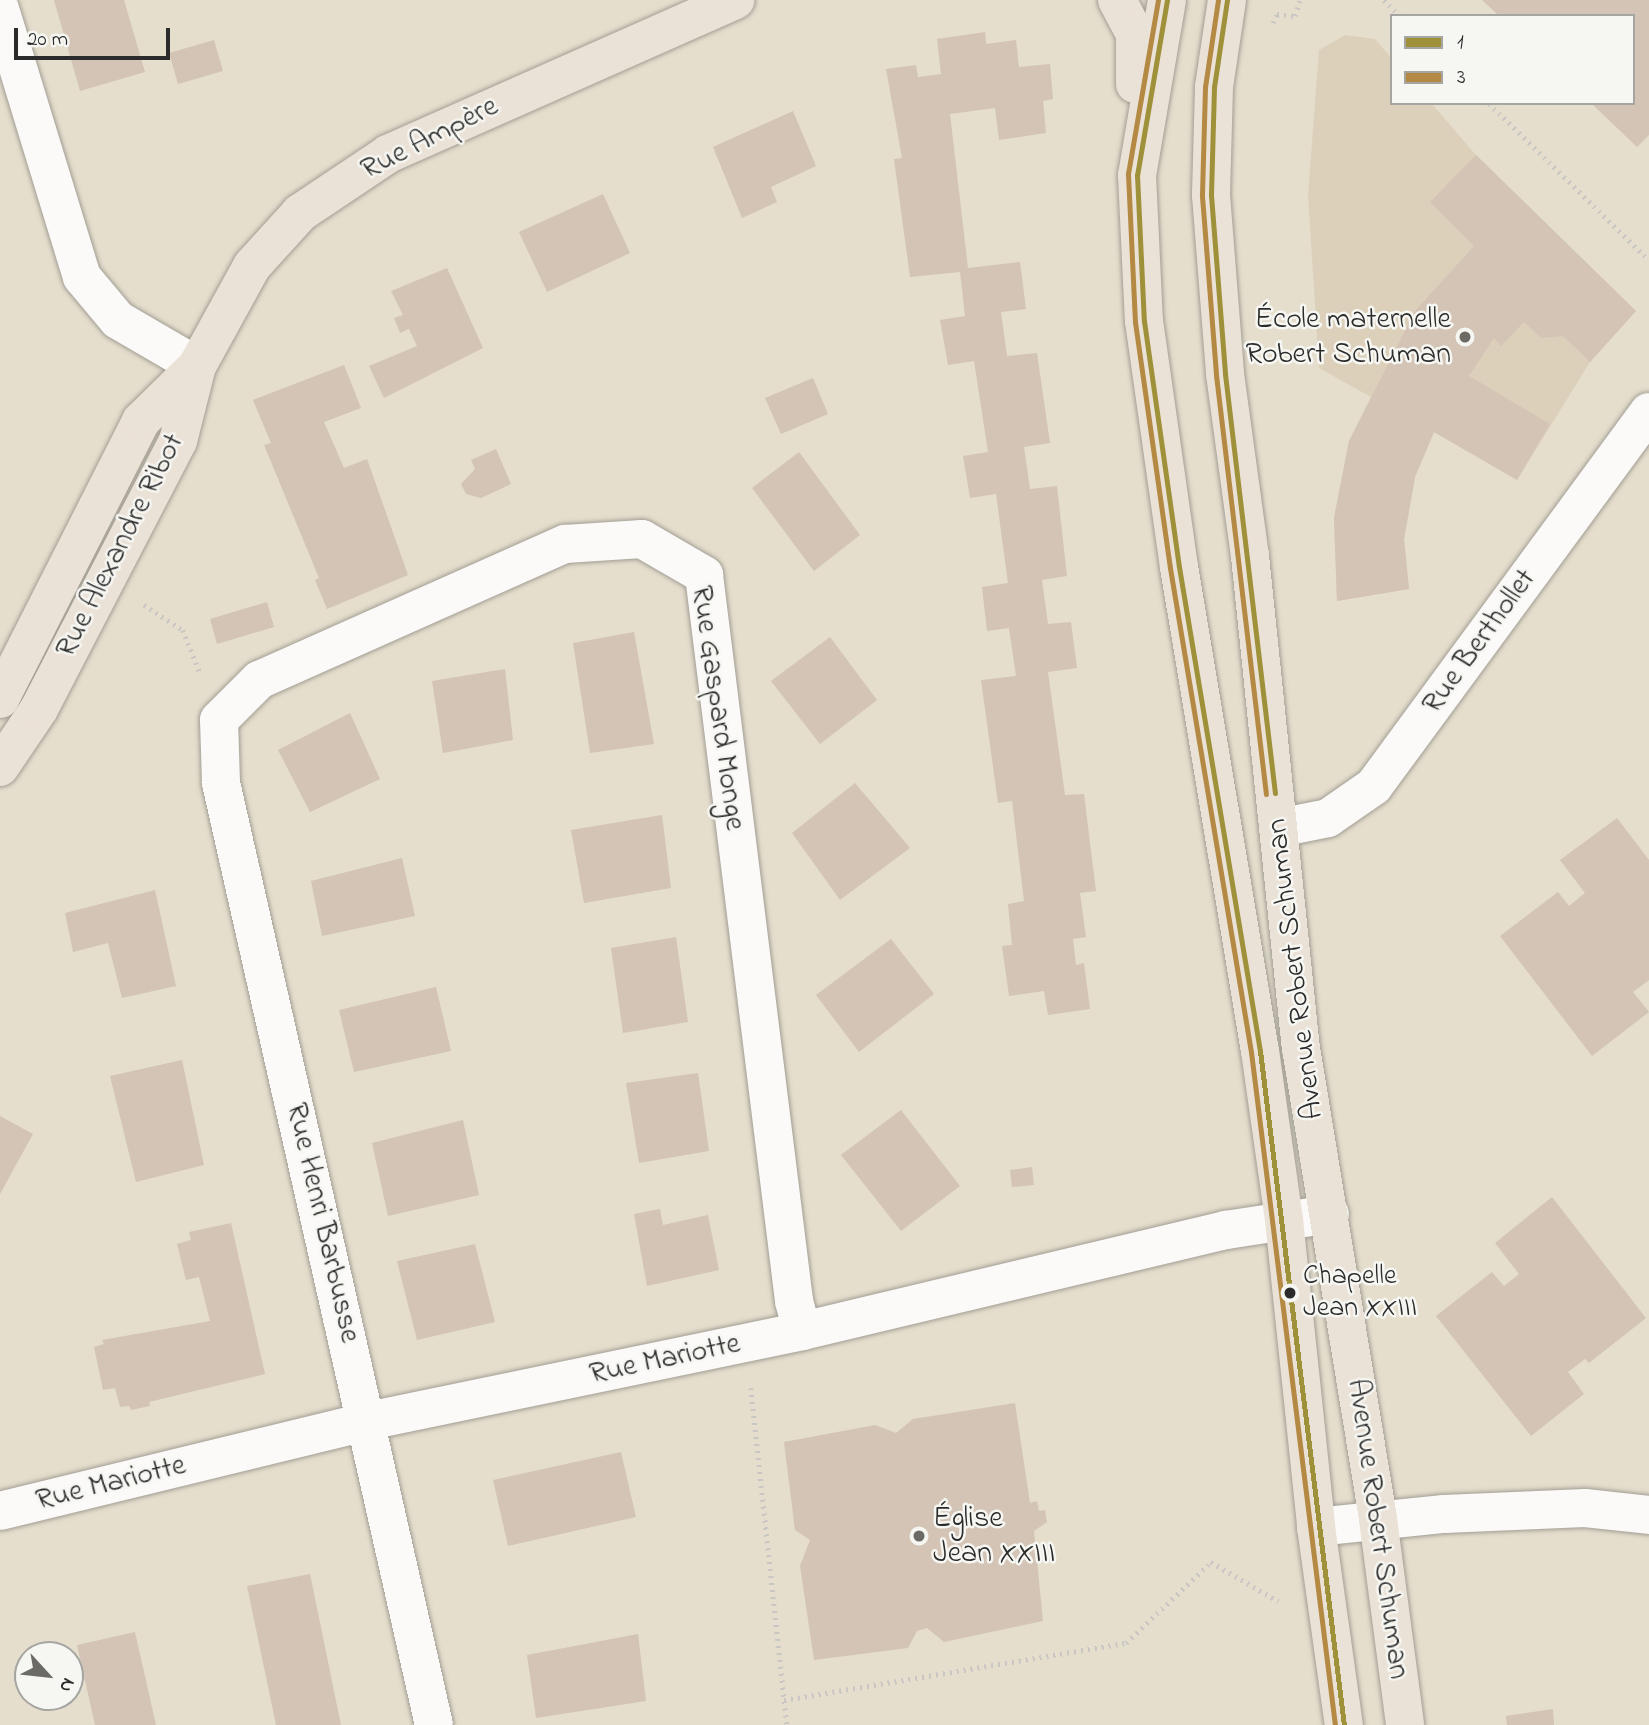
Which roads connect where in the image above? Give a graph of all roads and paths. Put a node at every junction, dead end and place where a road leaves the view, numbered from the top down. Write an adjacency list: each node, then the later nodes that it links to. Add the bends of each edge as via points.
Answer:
1 (735, 0): 14 (main road, Rue Ampère, via 388,154 300,212 252,266)
2 (1117, 0): 12 (main road, via 1135,34 1133,76)
3 (1167, 0): 12 (main road, Avenue Robert Schuman)
4 (1227, 0): 20 (main road, Avenue Robert Schuman, via 1214,87 1211,195 1225,374)
5 (1300, 0): 8 (path, via 1295,16)
6 (1384, 0): 9 (path)
7 (0, 9): 10 (street)
8 (1277, 14)
9 (1398, 14)
10 (13, 99): 14 (street, via 82,277 118,320)
11 (1491, 105): 13 (path)
12 (1146, 129): 22 (main road, Avenue Robert Schuman, via 1137,175 1144,321)
13 (1649, 260)
14 (197, 366): 17 (main road, Rue Alexandre Ribot, via 141,421); 19 (main road, Rue Alexandre Ribot, via 178,441 39,709)
15 (1649, 412): 20 (street, Rue Berthollet, via 1374,786 1328,818)
16 (141, 603): 18 (path, via 183,630)
17 (0, 699)
18 (219, 720): 23 (street, Rue Gaspard Monge, via 258,680 565,544 642,539 704,575 794,1301); 25 (street, Rue Henri Barbusse, via 222,783)
19 (0, 766)
20 (1278, 828): 21 (main road, Avenue Robert Schuman, via 1301,1048)
21 (1330, 1214): 22 (street, Rue Mariotte); 28 (main road, Avenue Robert Schuman)
22 (1284, 1220): 23 (street, Rue Mariotte); 29 (main road, Avenue Robert Schuman)
23 (802, 1331): 24 (street, Rue Mariotte)
24 (746, 1343): 25 (street, Rue Mariotte); 31 (path)
25 (368, 1421): 26 (street, Rue Mariotte); 32 (street, Rue Henri Barbusse, via 373,1465)
26 (0, 1511)
27 (1649, 1515): 28 (street, via 1584,1508)
28 (1378, 1520): 29 (street); 35 (main road, Avenue Robert Schuman)
29 (1316, 1527): 34 (main road, Avenue Robert Schuman)
30 (1287, 1606): 31 (path, via 1211,1562 1126,1643)
31 (784, 1700): 33 (path)
32 (434, 1725)
33 (787, 1725)
34 (1344, 1725)
35 (1405, 1725)

